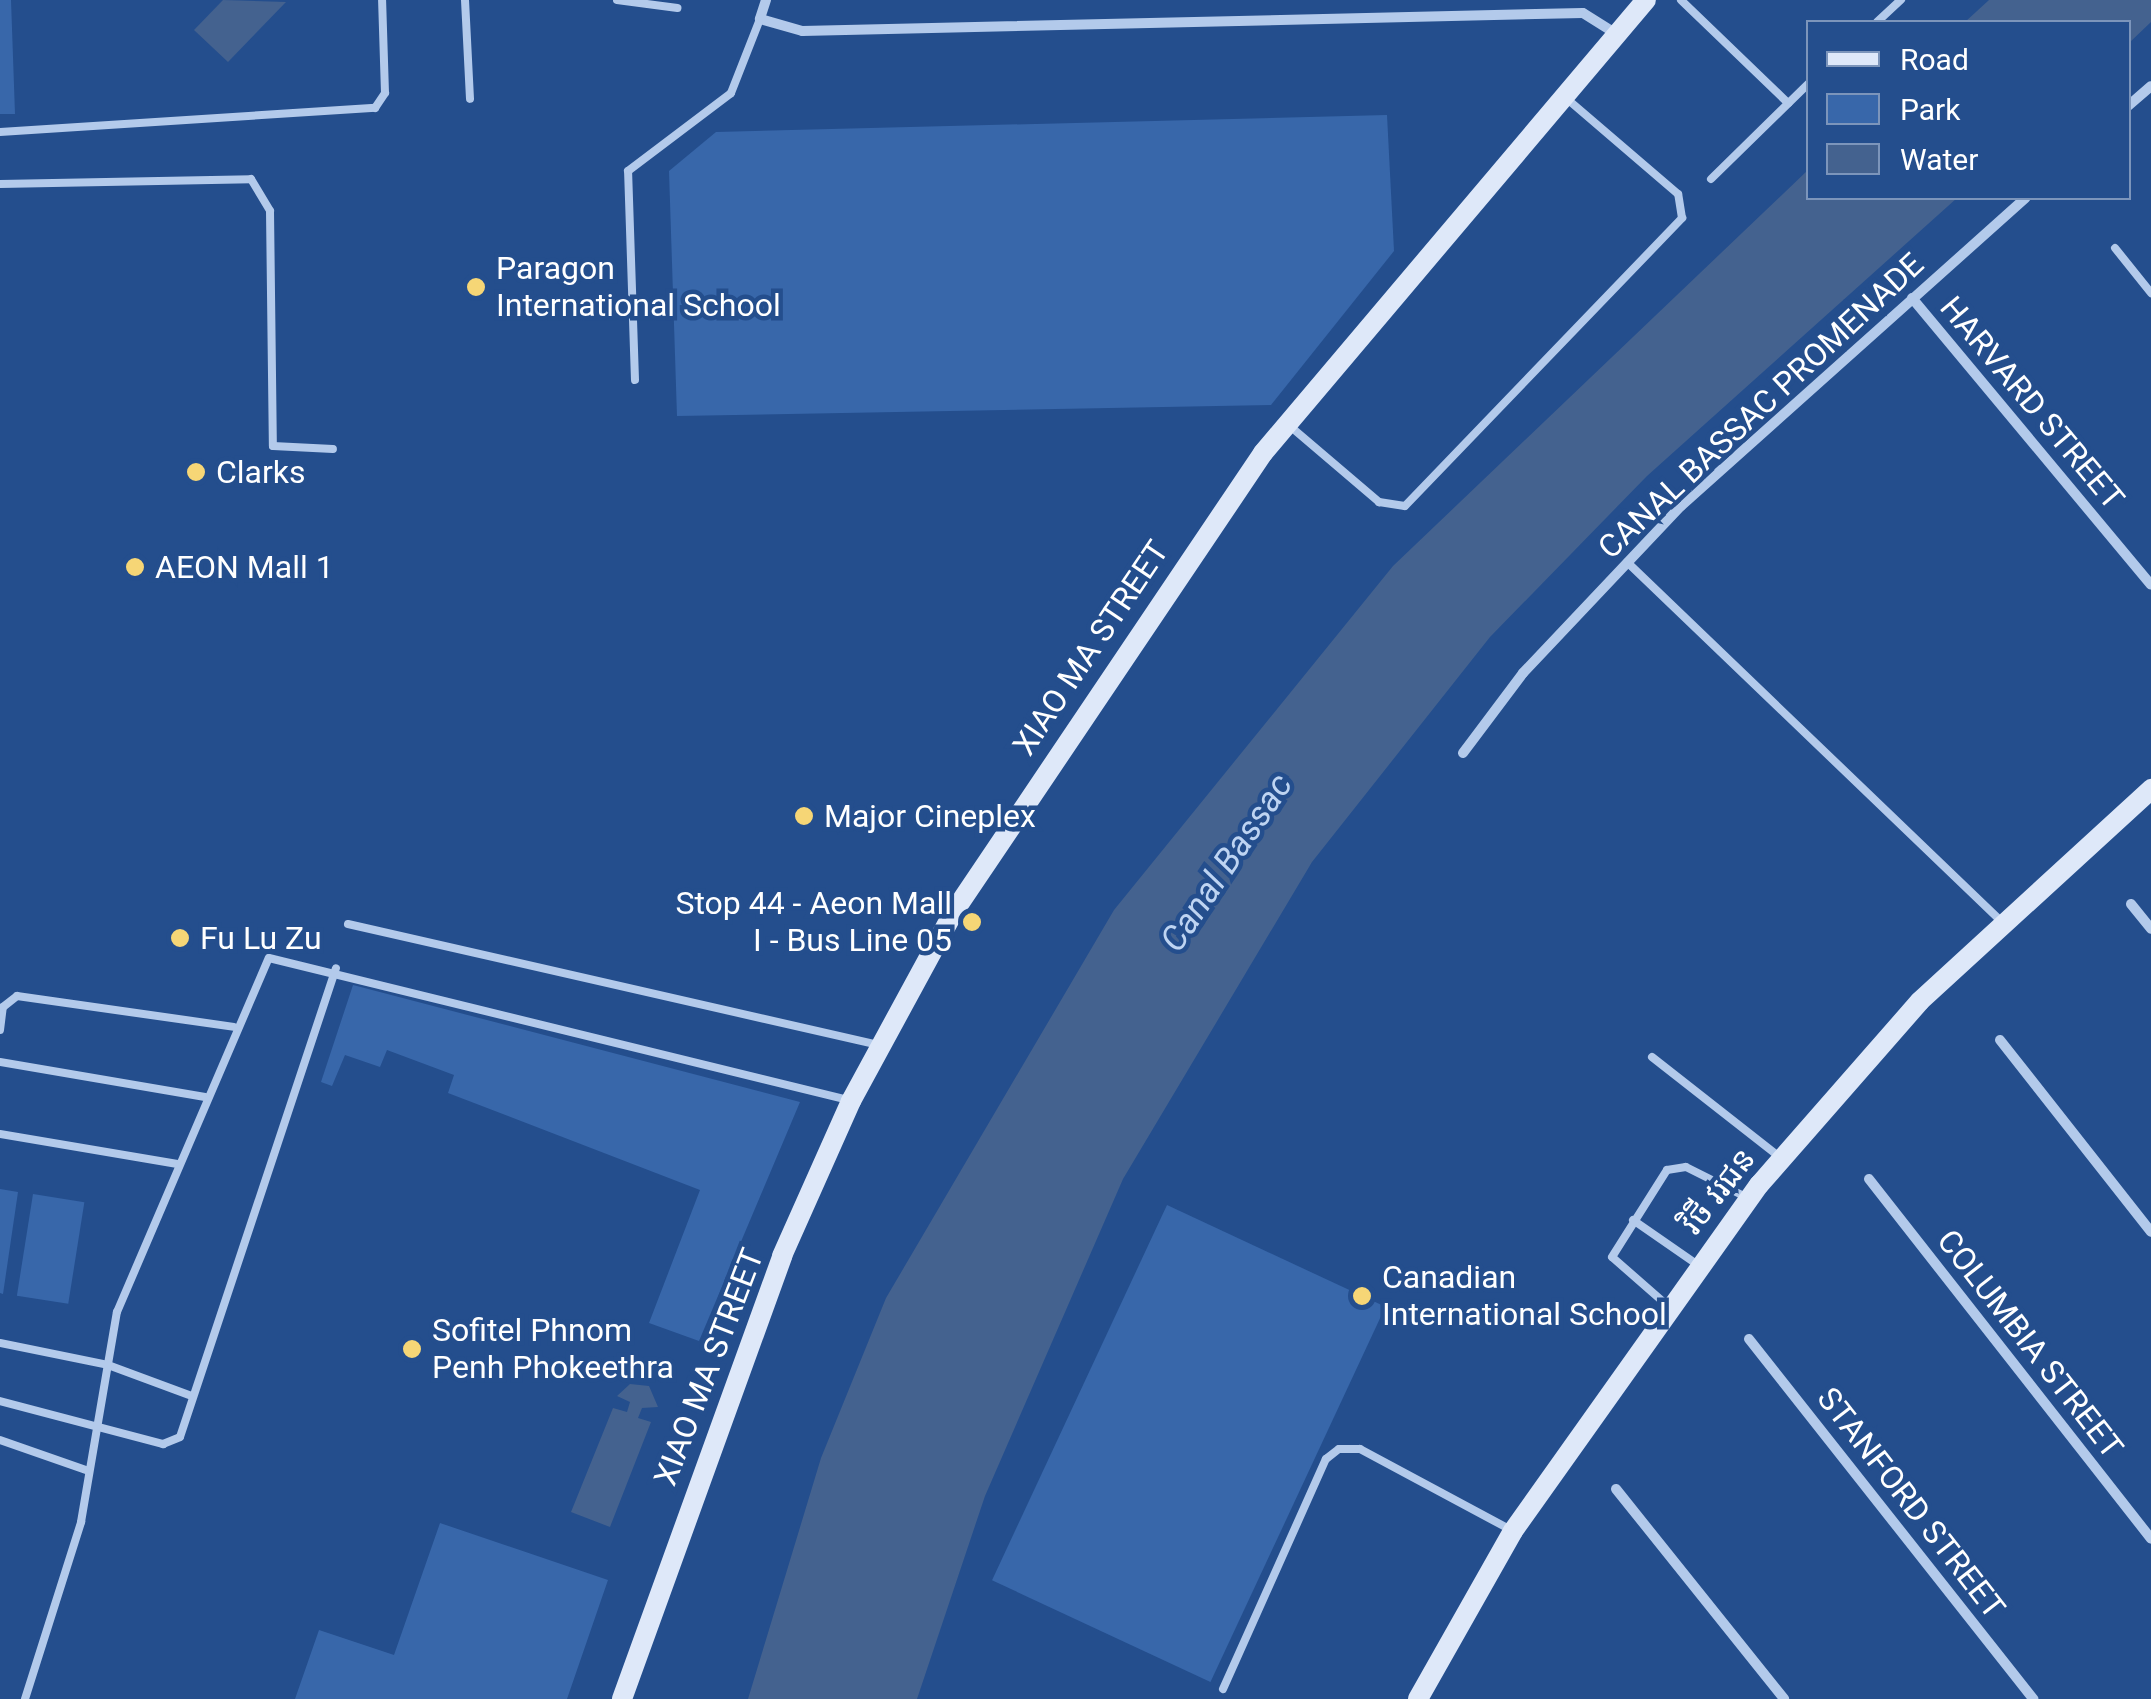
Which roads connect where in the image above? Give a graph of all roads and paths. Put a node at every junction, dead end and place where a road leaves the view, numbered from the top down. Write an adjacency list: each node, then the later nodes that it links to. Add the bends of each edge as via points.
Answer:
1 (382, 0): 18 (lane, via 385,92 375,108)
2 (465, 0): 15 (lane)
3 (617, 0): 8 (lane)
4 (766, 0): 9 (street)
5 (1646, 0): 11 (street, XIAO MA STREET)
6 (1680, 0): 16 (lane)
7 (1901, 0): 10 (lane)
8 (676, 8)
9 (760, 19): 11 (street, via 802,31 1583,12); 25 (lane, via 731,94 628,170)
10 (1878, 20)
11 (1616, 34): 14 (street, XIAO MA STREET)
12 (1806, 86): 16 (lane)
13 (2151, 86): 17 (street)
14 (1563, 96): 26 (street, XIAO MA STREET); 26 (lane, via 1678,194 1682,218 1405,506 1378,502)
15 (470, 99)
16 (1788, 103): 19 (lane)
17 (2131, 103)
18 (0, 132)
19 (1711, 179)
20 (0, 184): 27 (lane, via 251,179 270,211 273,446)
21 (2023, 200): 24 (street, CANAL BASSAC PROMENADE)
22 (2115, 248): 23 (lane)
23 (2151, 293)
24 (1912, 298): 28 (street, CANAL BASSAC PROMENADE); 29 (street, HARVARD STREET)
25 (635, 380)
26 (1288, 424): 40 (street, XIAO MA STREET, via 1023,802)
27 (333, 449)
28 (1626, 562): 30 (street, CANAL BASSAC PROMENADE); 33 (lane)
29 (2151, 586)
30 (1463, 752)
31 (2151, 790): 33 (street, វិថី វរជន)
32 (2132, 904): 35 (street)
33 (2002, 922): 46 (street, វិថី វរជន)
34 (348, 924): 40 (lane)
35 (2151, 929)
36 (336, 968): 37 (lane, via 269,958); 44 (lane); 57 (lane)
37 (234, 1028): 38 (lane, via 17,996 3,1007); 43 (lane)
38 (0, 1030)
39 (2000, 1040): 51 (street)
40 (879, 1046): 44 (street, XIAO MA STREET)
41 (1652, 1057): 46 (lane)
42 (0, 1062): 43 (lane)
43 (205, 1096): 47 (lane)
44 (851, 1101): 67 (street, XIAO MA STREET, via 782,1256)
45 (0, 1134): 47 (lane)
46 (1782, 1158): 49 (street, វិថី វរជន)
47 (177, 1164): 56 (lane, via 117,1312)
48 (1869, 1179): 64 (street, COLUMBIA STREET)
49 (1749, 1198): 50 (lane, via 1674,1166); 52 (street, វិថី វរជន)
50 (1633, 1220): 52 (lane); 53 (lane, via 1613,1248 1614,1264)
51 (2151, 1232)
52 (1698, 1265): 53 (street, វិថី វរជន)
53 (1668, 1306): 63 (street, វិថី វរជន)
54 (1749, 1339): 70 (street, STANFORD STREET)
55 (0, 1343): 56 (lane)
56 (108, 1365): 57 (lane); 59 (lane)
57 (192, 1396): 59 (lane, via 173,1444)
58 (0, 1401): 59 (lane)
59 (97, 1425): 61 (lane)
60 (0, 1440): 61 (lane)
61 (89, 1471): 66 (lane)
62 (1616, 1489): 69 (street)
63 (1513, 1531): 65 (lane, via 1360,1449 1339,1450 1326,1459); 68 (street, វិថី វរជន)
64 (2151, 1539)
65 (1223, 1689)
66 (25, 1699)
67 (622, 1699)
68 (1418, 1699)
69 (1784, 1699)
70 (2034, 1699)

